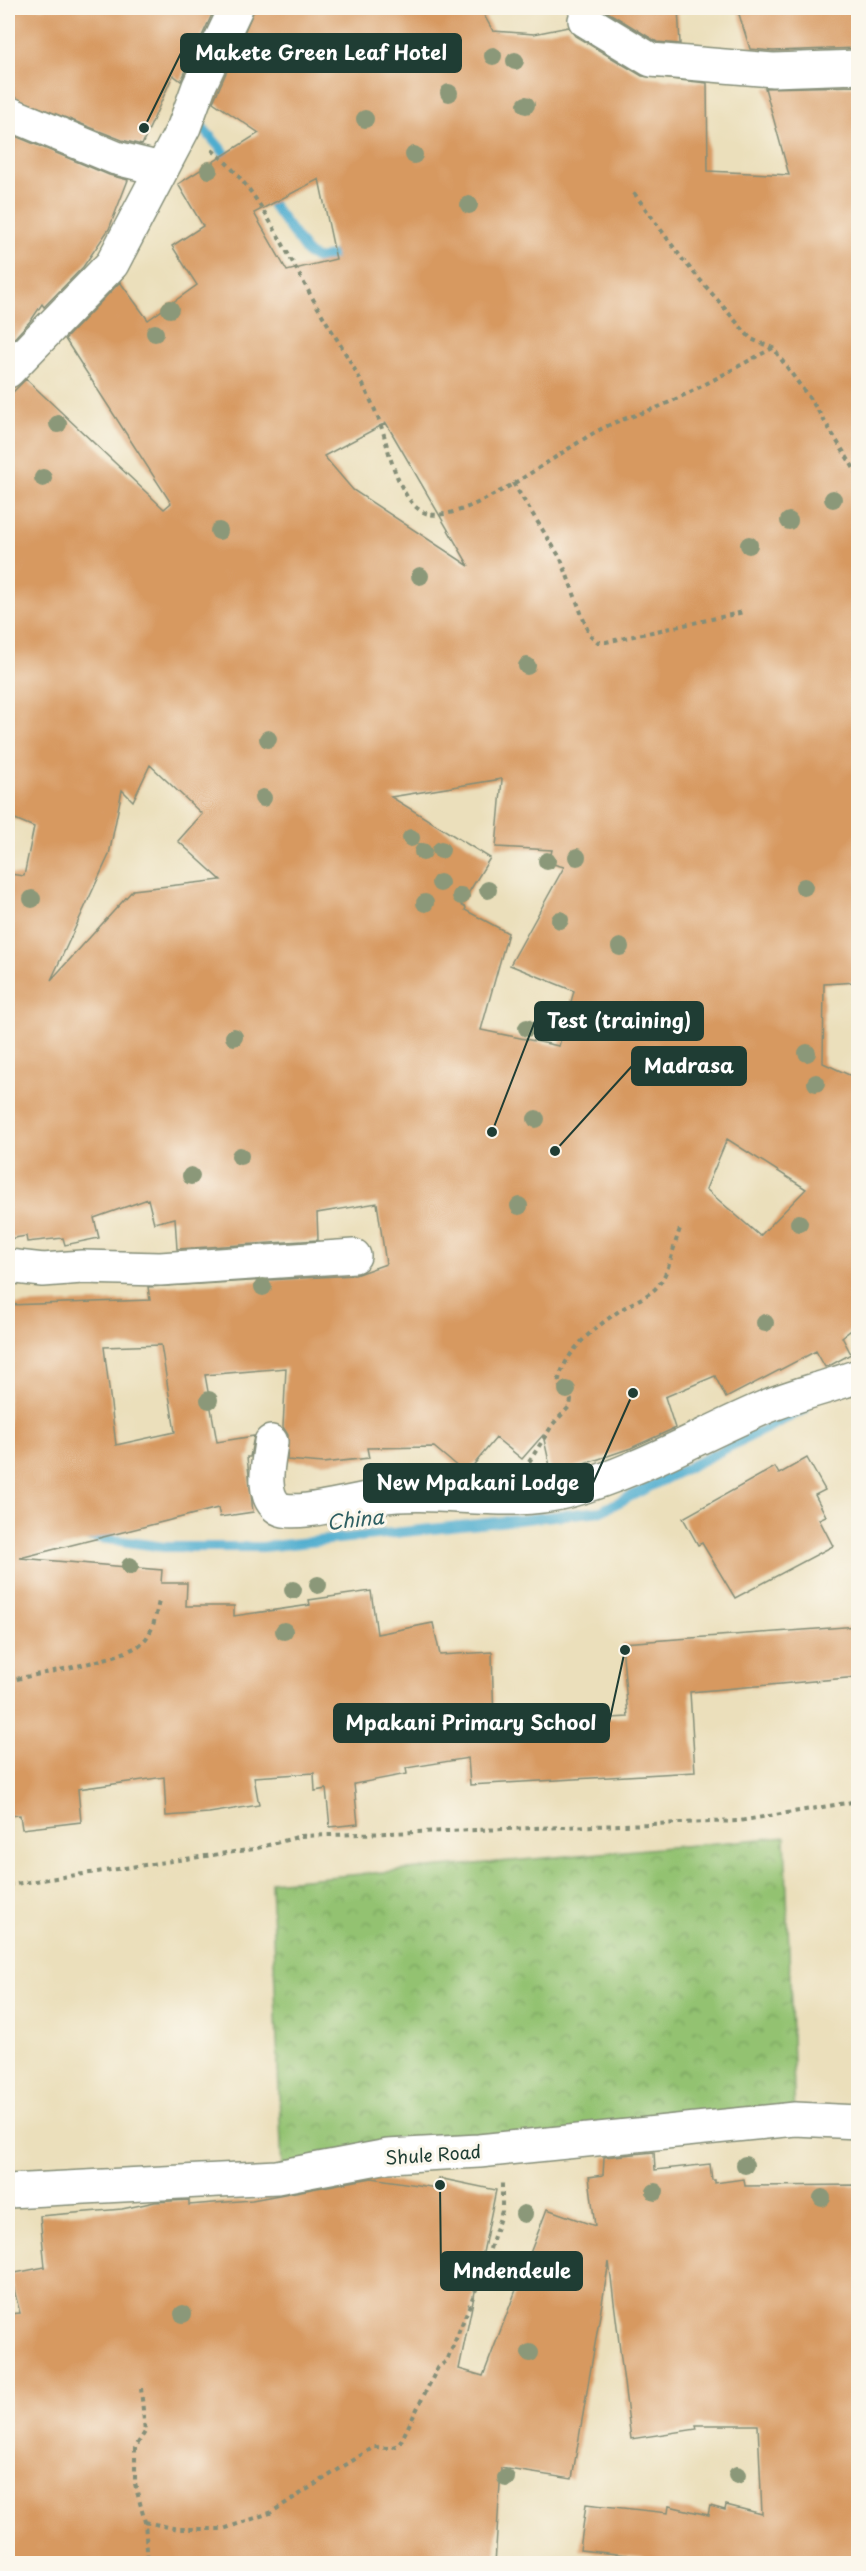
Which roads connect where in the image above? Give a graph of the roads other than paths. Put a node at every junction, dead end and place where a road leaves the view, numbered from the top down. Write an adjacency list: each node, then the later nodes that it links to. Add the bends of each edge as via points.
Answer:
1 (236, 8): 5 (street, via 184,127)
2 (585, 20): 3 (street, via 651,60 772,70)
3 (858, 67)
4 (8, 113): 5 (street, via 116,158)
5 (161, 169): 6 (street, via 111,264)
6 (8, 371)
7 (354, 1256): 8 (street, via 160,1269 43,1270)
8 (8, 1266)
9 (858, 1376): 10 (street, via 768,1406 633,1468 567,1492 512,1498 396,1495 282,1510 267,1490)
10 (271, 1442)
11 (858, 2122): 12 (street, Shule Road, via 795,2120 479,2151 388,2156 277,2177)
12 (8, 2191)

